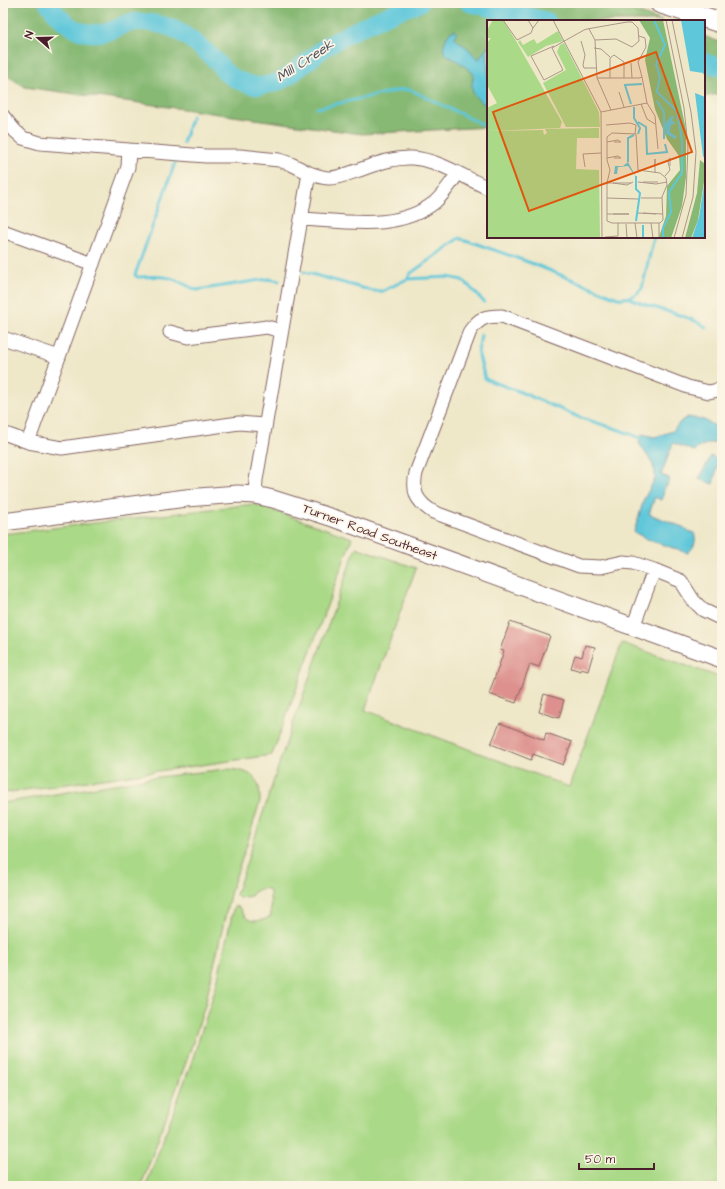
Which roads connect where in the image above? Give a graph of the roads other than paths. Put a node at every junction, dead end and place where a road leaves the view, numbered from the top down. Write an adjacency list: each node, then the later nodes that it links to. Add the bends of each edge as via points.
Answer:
1 (660, 3): 2 (highway)
2 (722, 23)
3 (3, 116): 4 (street, via 23,138 46,143)
4 (129, 150): 5 (street, via 279,160); 10 (street, via 128,167)
5 (309, 173): 6 (street, via 330,178 344,176 380,162 411,158 437,163); 8 (street)
6 (458, 173): 7 (street); 8 (street, via 435,201 410,216 375,222)
7 (487, 188)
8 (301, 219): 11 (street)
9 (3, 232): 10 (street)
10 (93, 264): 14 (street)
11 (281, 331): 12 (street, via 267,327 188,337); 16 (street)
12 (170, 332)
13 (3, 338): 14 (street)
14 (59, 357): 18 (street)
15 (722, 389): 21 (street, via 709,392 688,387 502,316 484,317 470,331 416,473 416,496 433,512 579,566 601,567 623,562)
16 (265, 426): 18 (street, via 239,423 62,448); 19 (street)
17 (3, 433): 18 (street)
18 (28, 442)
19 (255, 495): 20 (main road, Turner Road Southeast, via 186,498); 23 (main road, Turner Road Southeast, via 327,516)
20 (3, 522)
21 (654, 570): 22 (street, via 681,580 693,600 703,610); 23 (street)
22 (722, 619)
23 (633, 627): 24 (main road, Turner Road Southeast)
24 (722, 659)

